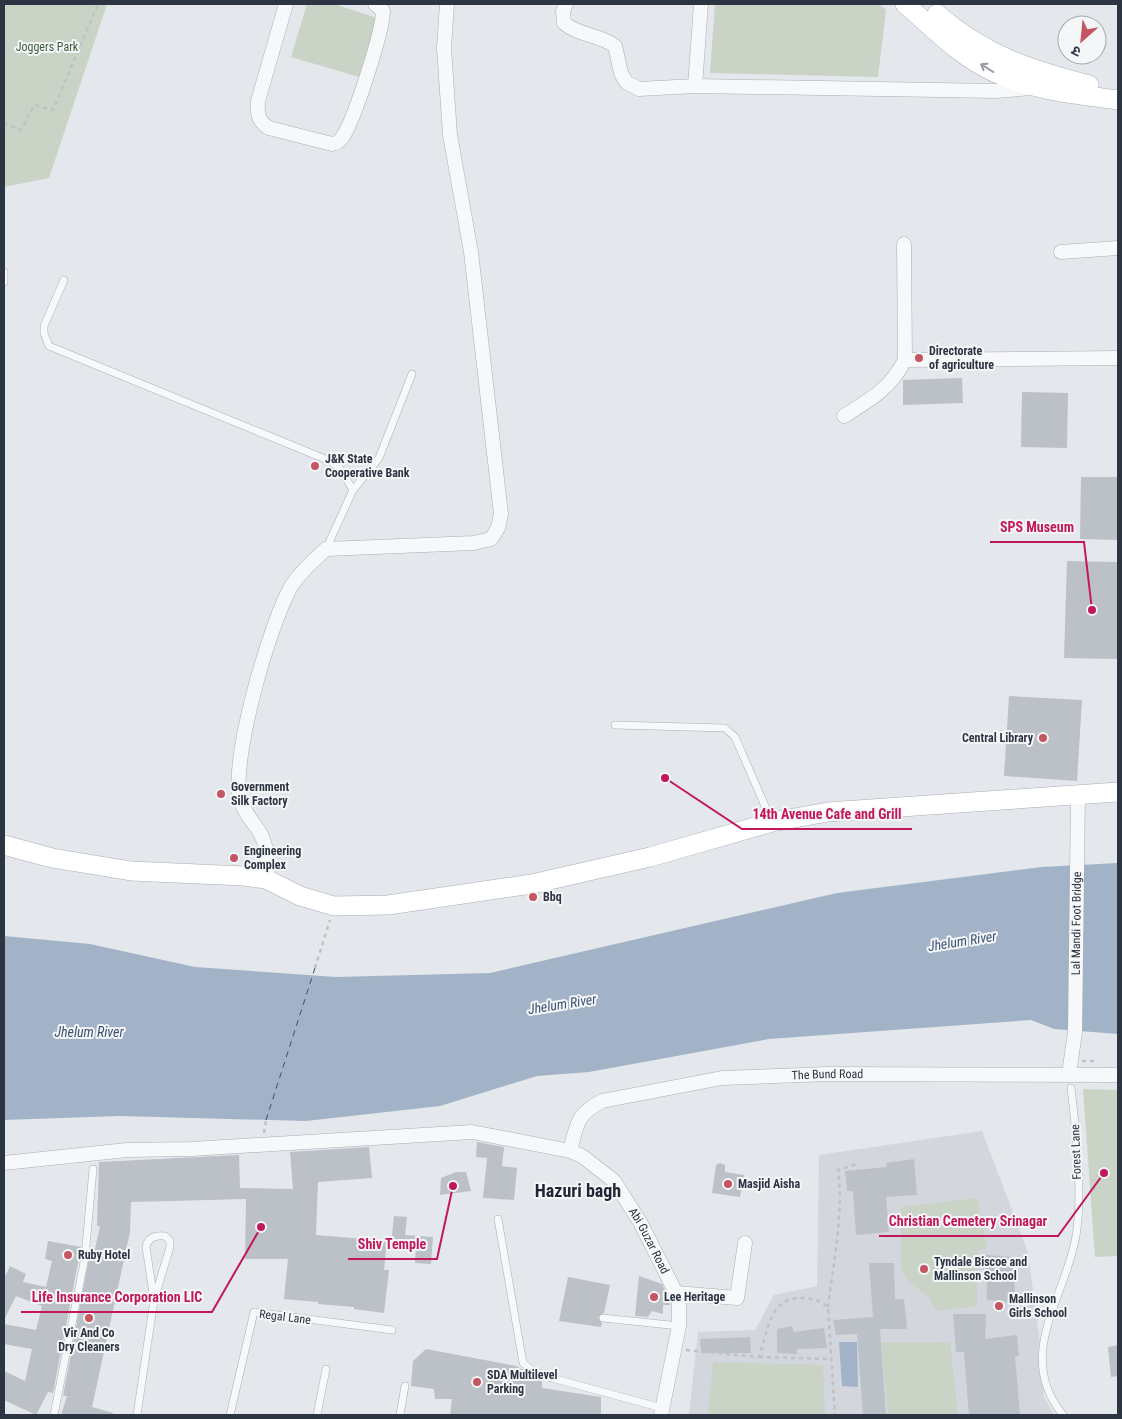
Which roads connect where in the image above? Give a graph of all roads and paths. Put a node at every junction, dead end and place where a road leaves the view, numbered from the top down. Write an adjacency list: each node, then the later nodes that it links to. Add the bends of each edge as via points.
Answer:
1 (98, 4): 14 (path, via 53,110 34,105 21,130)
2 (286, 4): 3 (street, via 257,113 269,128 332,144 341,139 351,120 382,28 383,11)
3 (375, 4)
4 (447, 4): 26 (street, via 444,48 450,135 471,252 487,382 501,514 498,528 491,539 474,543)
5 (566, 4): 10 (street, via 564,23 575,31 598,36 615,46 621,73 630,86 639,89)
6 (701, 4): 10 (street)
7 (905, 4): 11 (main road, one-way to 7, via 994,73 959,51)
8 (925, 4): 9 (main road, via 955,30 983,48 1013,63)
9 (1047, 74): 11 (street); 12 (main road)
10 (695, 86): 11 (street, via 996,91)
11 (1034, 87): 13 (main road)
12 (1118, 90)
13 (1118, 100)
14 (4, 123)
15 (904, 244): 22 (street)
16 (1118, 248): 17 (street)
17 (1061, 252)
18 (4, 272): 20 (lane)
19 (64, 280): 25 (lane, via 44,326 49,346 330,461 339,467)
20 (4, 282)
21 (1118, 358): 22 (street)
22 (905, 360): 24 (street, via 896,377 878,395)
23 (412, 374): 25 (lane, via 379,458)
24 (844, 416)
25 (353, 490): 26 (lane)
26 (326, 549): 32 (street, via 301,572 283,603 241,748 240,800 266,846)
27 (615, 725): 30 (lane, via 725,728 735,737)
28 (1118, 792): 29 (main road)
29 (1078, 794): 30 (main road, via 828,812); 36 (street, Lal Mandi Foot Bridge, via 1075,1032)
30 (772, 822): 33 (main road, via 650,857 532,884 388,905)
31 (4, 844): 32 (main road, via 52,858 131,870)
32 (266, 879): 33 (main road, via 300,896)
33 (334, 906): 34 (path)
34 (315, 968)
35 (1118, 1076): 36 (street, The Bund Road)
36 (1070, 1081): 37 (street, The Bund Road, via 829,1074 722,1078 602,1101 585,1110 577,1124); 61 (lane, Forest Lane, via 1076,1136 1076,1236 1047,1325 1042,1354 1049,1394)
37 (570, 1150): 38 (street, Abi Guzar Road, via 516,1138 464,1132 127,1150); 43 (street, Abi Guzar Road, via 614,1181 640,1222)
38 (4, 1163)
39 (857, 1164): 45 (path, via 838,1170 836,1239)
40 (93, 1169): 55 (lane, via 86,1257)
41 (498, 1219): 54 (lane, via 523,1363 533,1372)
42 (745, 1243): 43 (street, via 737,1298)
43 (676, 1292): 47 (street, Abi Guzar Road)
44 (154, 1300): 44 (lane, via 170,1247 165,1236 154,1236 147,1243); 56 (lane)
45 (828, 1307): 50 (path, via 818,1299 790,1297 777,1306); 51 (path)
46 (603, 1318): 47 (lane)
47 (679, 1326): 49 (street, Abi Guzar Road)
48 (392, 1330): 57 (lane, Regal Lane, via 254,1312)
49 (674, 1349): 50 (path); 54 (street, Abi Guzar Road)
50 (759, 1356): 51 (path)
51 (832, 1359): 60 (path)
52 (326, 1369): 58 (lane)
53 (405, 1386): 59 (lane)
54 (662, 1412)
55 (54, 1415)
56 (137, 1415)
57 (230, 1415)
58 (317, 1415)
59 (400, 1415)
60 (835, 1415)
61 (1063, 1415)

